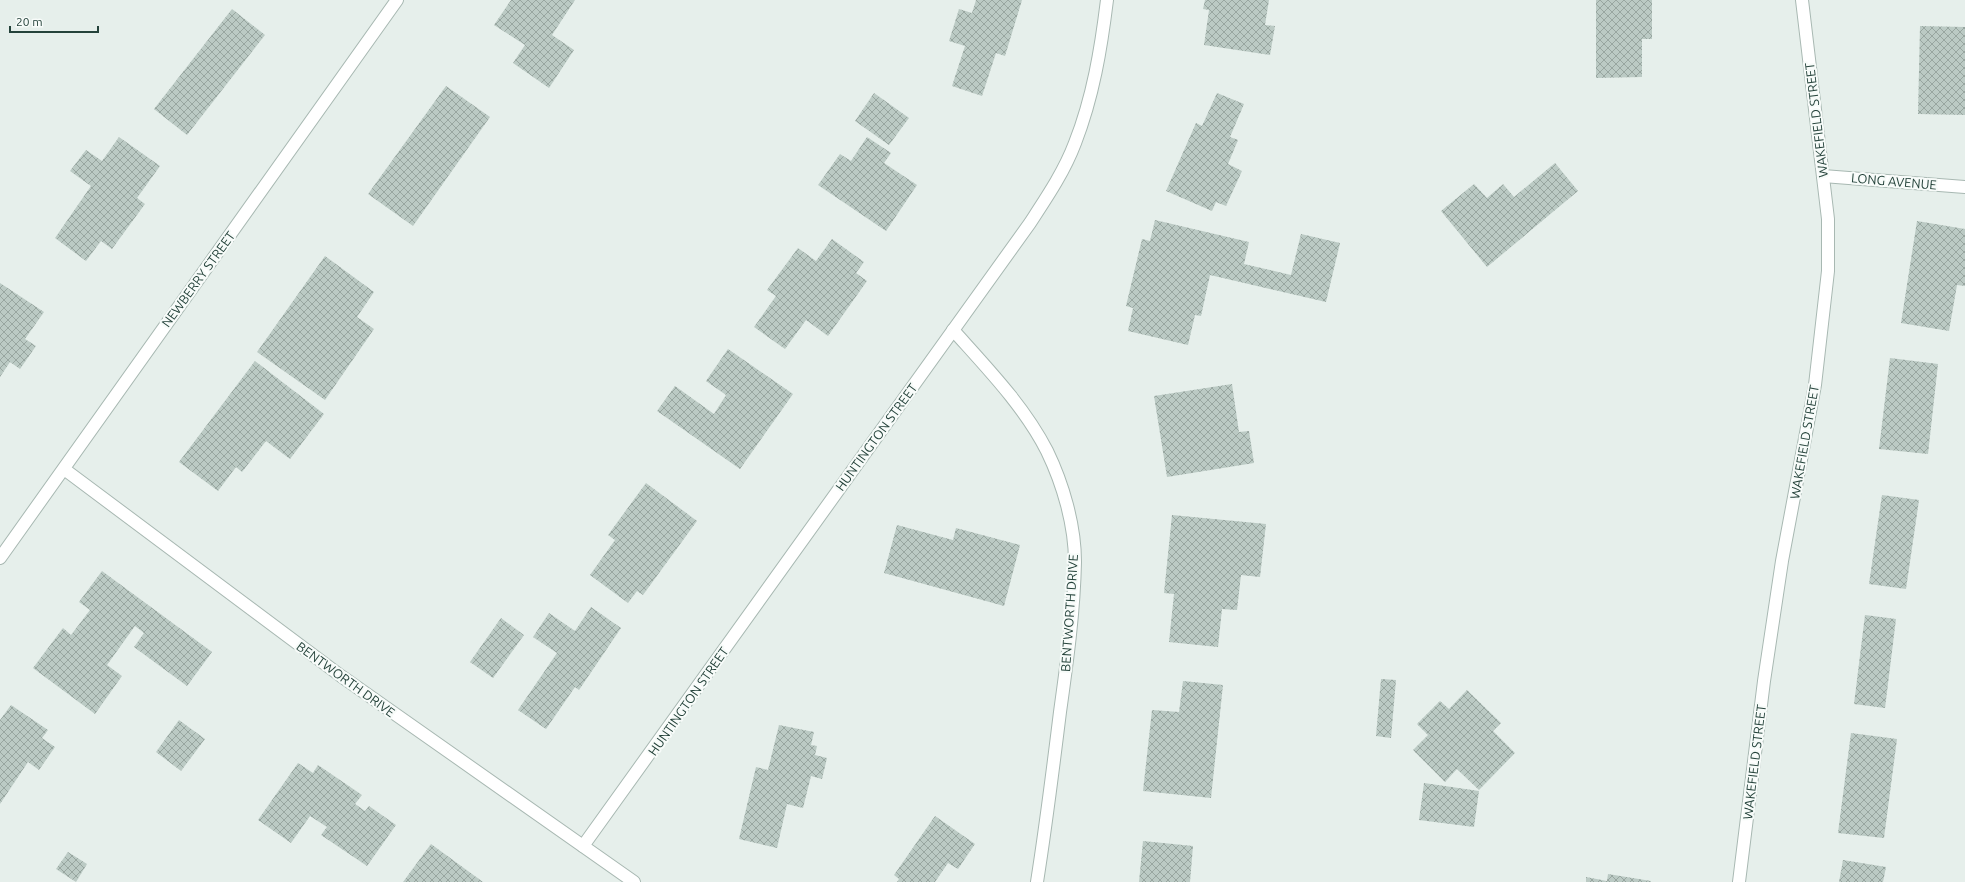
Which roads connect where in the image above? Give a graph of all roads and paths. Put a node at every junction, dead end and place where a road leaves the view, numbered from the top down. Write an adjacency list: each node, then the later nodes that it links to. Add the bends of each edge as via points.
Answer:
1 (397, 0): 7 (street, NEWBERRY STREET)
2 (1107, 0): 6 (street, HUNTINGTON STREET, via 1101,49 1090,98 1075,144 1054,186 1030,223)
3 (1802, 0): 4 (street, WAKEFIELD STREET)
4 (1823, 176): 5 (street, LONG AVENUE); 12 (street, WAKEFIELD STREET, via 1828,226 1828,271 1822,328 1815,385 1782,561 1764,681)
5 (1965, 187)
6 (953, 330): 9 (street, HUNTINGTON STREET); 11 (street, BENTWORTH DRIVE, via 992,372 1028,421 1047,452 1061,486 1071,522 1075,561 1069,643)
7 (64, 469): 8 (street, NEWBERRY STREET); 9 (street, BENTWORTH DRIVE, via 341,676)
8 (0, 558)
9 (583, 846): 10 (street, BENTWORTH DRIVE)
10 (634, 882)
11 (1037, 882)
12 (1739, 882)

